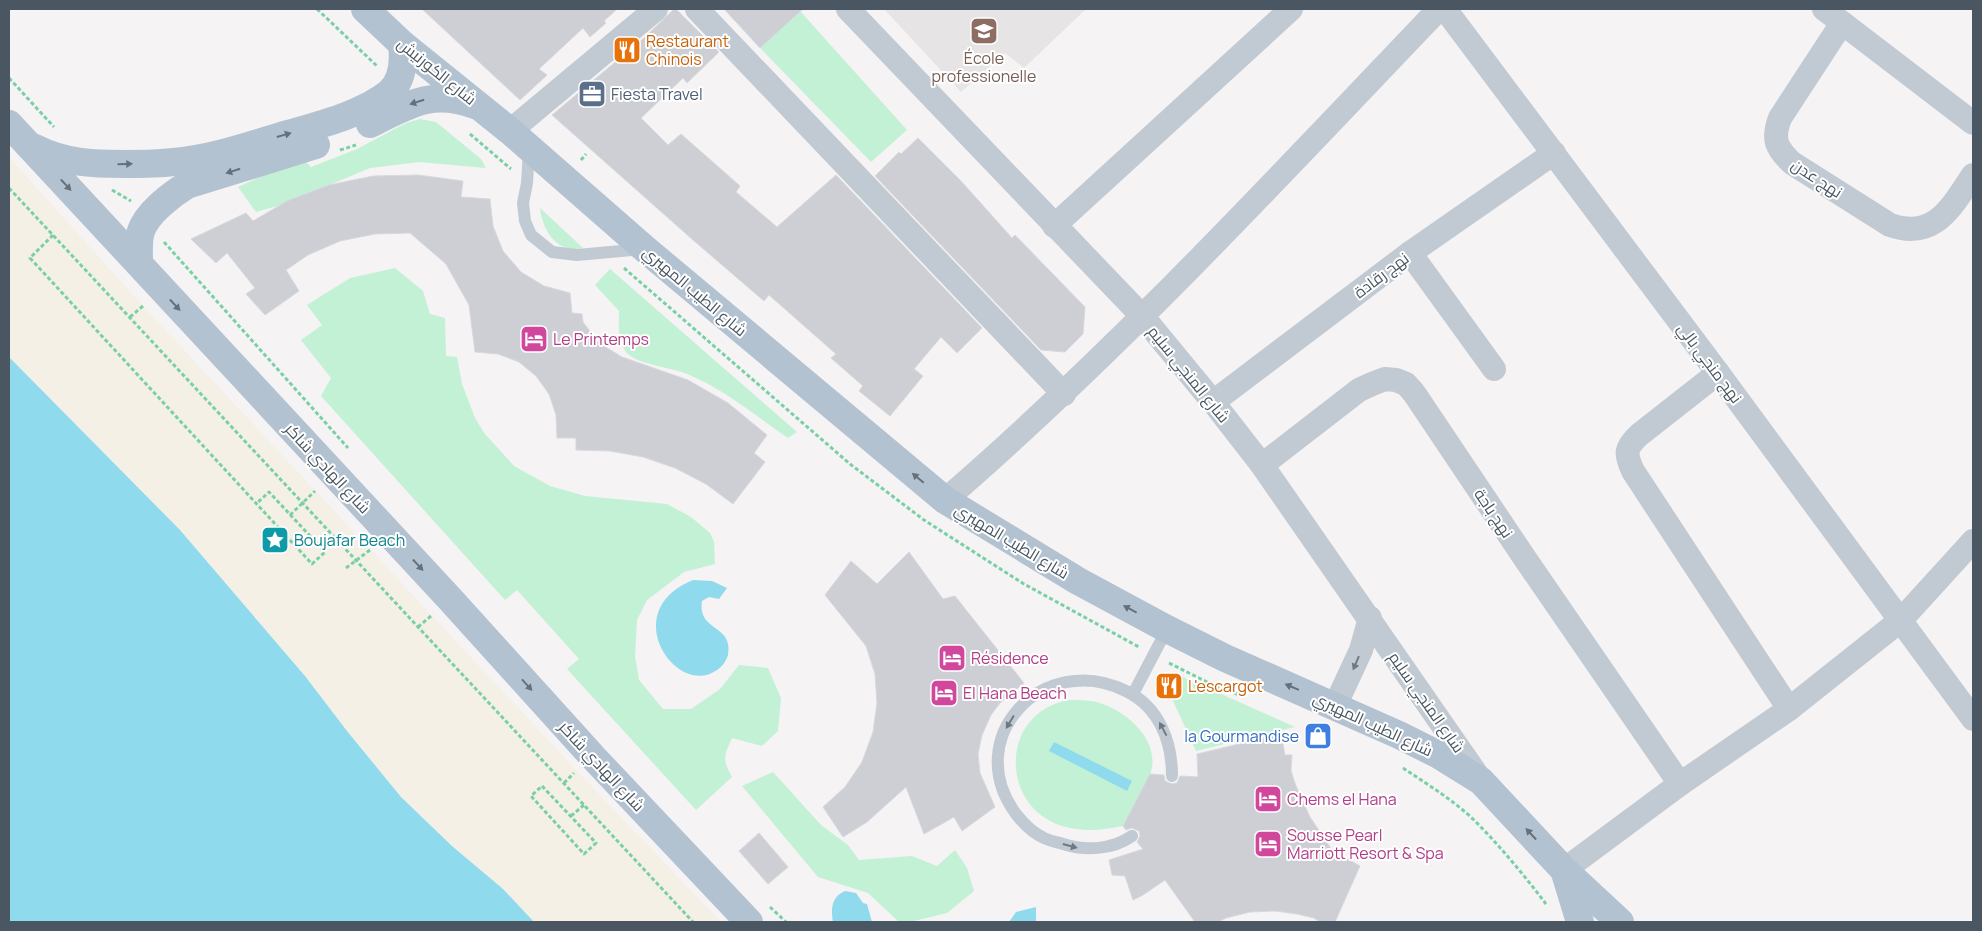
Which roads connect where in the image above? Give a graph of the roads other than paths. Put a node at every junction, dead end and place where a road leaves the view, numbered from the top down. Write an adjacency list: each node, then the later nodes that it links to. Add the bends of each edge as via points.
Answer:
1 (366, 9): 9 (main road, شارع الكورنيش)
2 (656, 9): 13 (street)
3 (697, 9): 24 (street)
4 (848, 9): 17 (street, شارع المنجي سليم)
5 (1291, 9): 17 (street)
6 (1439, 9): 21 (street)
7 (1445, 9): 15 (street, نهج منجي بالي)
8 (1833, 16): 11 (street); 16 (street, نهج عدن, via 1775,132 1776,144 1784,155 1882,220 1902,229 1916,229 1940,220)
9 (402, 44): 10 (main road, شارع الكورنيش); 14 (main road, one-way to 9, via 68,161 98,164 174,162 213,155 334,121 390,93 402,69)
10 (481, 107): 13 (main road, شارع الكورنيش); 20 (main road, one-way to 20, via 451,98 419,100 343,136 187,185 170,196 151,215 141,231)
11 (1973, 123)
12 (9, 124): 14 (main road, شارع الهادي شاكر)
13 (519, 139): 18 (main road, شارع الطيب المهيري); 18 (lane, via 527,183 523,204 525,221 531,234 552,252 577,255)
14 (27, 144): 20 (main road, شارع الهادي شاكر, one-way to 20)
15 (1554, 153): 19 (street, نهج رقادة); 23 (street, نهج منجي بالي)
16 (1973, 175)
17 (1054, 226): 21 (street, شارع المنجي سليم)
18 (645, 249): 27 (main road, شارع الطيب المهيري, one-way to 18)
19 (1410, 253): 22 (street); 25 (street, نهج رقادة)
20 (139, 263): 41 (main road, شارع الهادي شاكر, one-way to 41, via 592,756)
21 (1143, 317): 24 (street); 25 (street, شارع المنجي سليم)
22 (1494, 369)
23 (1718, 373): 30 (street, نهج منجي بالي); 34 (street, via 1635,438 1627,451 1628,460)
24 (1064, 394): 27 (street)
25 (1213, 402): 26 (street, شارع المنجي سليم)
26 (1262, 465): 29 (street, شارع المنجي سليم); 38 (street, نهج باجة, via 1359,390 1385,379 1406,384)
27 (945, 500): 31 (main road, شارع الطيب المهيري, one-way to 27, via 1078,581)
28 (1973, 541): 30 (street)
29 (1370, 618): 33 (street, one-way to 33, via 1361,650); 37 (street, شارع المنجي سليم)
30 (1901, 620): 34 (street); 35 (street, نهج منجي بالي)
31 (1167, 629): 32 (lane); 33 (main road, شارع الطيب المهيري, one-way to 31)
32 (1133, 694): 36 (lane, one-way to 32, via 1168,738 1155,714); 39 (lane, one-way to 39, via 1095,680 1068,680 1043,688 1022,704 1007,725 999,750 999,777 1007,802 1023,823 1045,839 1075,848 1102,848)
33 (1335, 706): 37 (main road, شارع الطيب المهيري, via 1439,755)
34 (1789, 710): 38 (street)
35 (1973, 719)
36 (1172, 776)
37 (1481, 781): 40 (main road, شارع الطيب المهيري, one-way to 37)
38 (1680, 784): 40 (street)
39 (1132, 836)
40 (1564, 870): 42 (main road); 43 (main road, شارع الطيب المهيري)
41 (757, 912)
42 (1580, 922)
43 (1620, 922)

